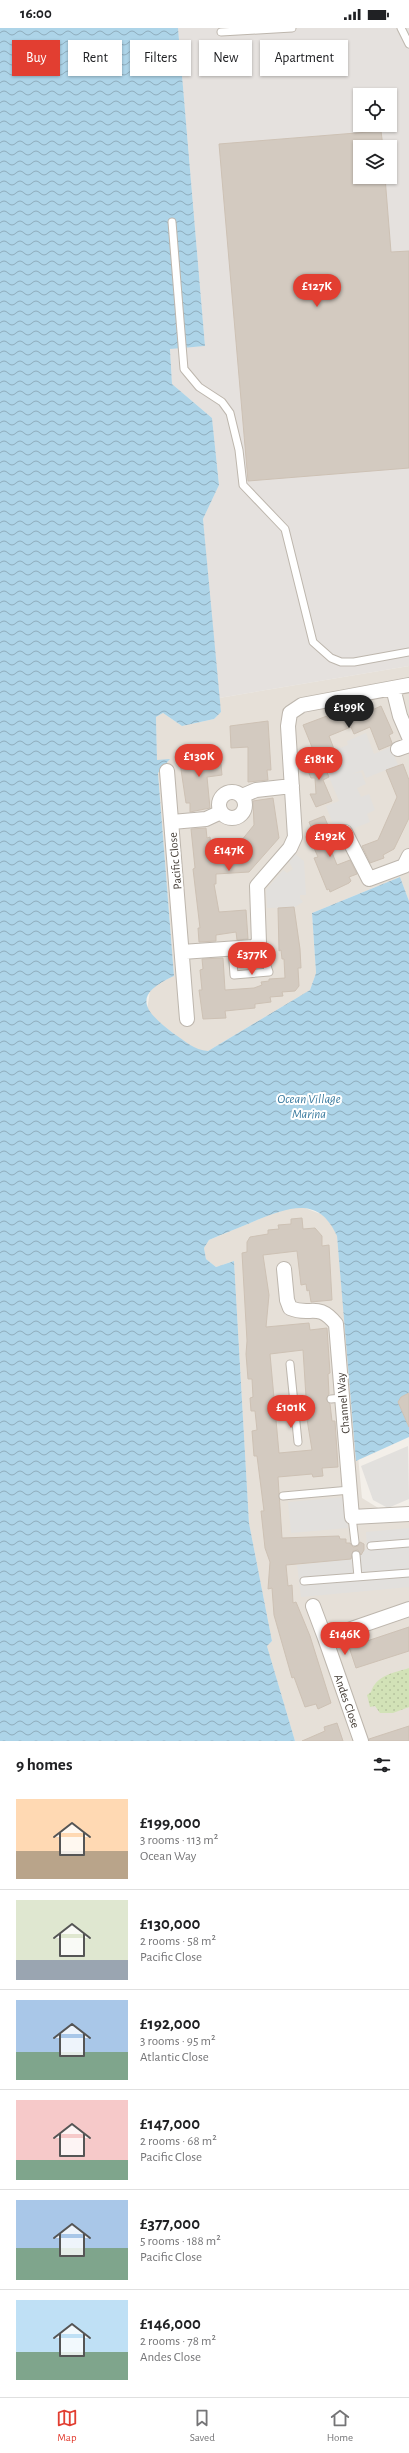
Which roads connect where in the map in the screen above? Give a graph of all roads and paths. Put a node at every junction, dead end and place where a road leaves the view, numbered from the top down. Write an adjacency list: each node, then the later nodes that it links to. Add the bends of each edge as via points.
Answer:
1 (292, 28): 3 (lane)
2 (401, 28): 4 (lane)
3 (221, 32)
4 (409, 44)
5 (172, 222): 6 (lane, via 184,369 200,387 222,402 230,413 244,485 285,528 313,642 331,658 341,662)
6 (409, 652)
7 (409, 685): 8 (street)
8 (393, 688): 9 (street, via 400,716); 11 (street, via 302,705 293,710 288,722)
9 (409, 737)
10 (168, 771): 14 (street, Pacific Close)
11 (292, 786): 12 (street, via 256,790); 17 (street, via 295,832 293,841 257,888)
12 (242, 796): 13 (street, via 236,792 224,794 219,801); 13 (street, via 245,807 240,815 228,817)
13 (221, 812): 14 (street, via 206,820)
14 (172, 822): 19 (street, Pacific Close)
15 (345, 832): 16 (street, via 369,879)
16 (407, 866)
17 (259, 943): 18 (street, via 253,947); 18 (lane, via 268,972 234,975)
18 (232, 948): 19 (street)
19 (182, 952): 20 (street, Pacific Close)
20 (187, 1019)
21 (284, 1269): 26 (street, Channel Way, via 290,1308 298,1312 318,1310 328,1315 336,1324 337,1399)
22 (290, 1364): 24 (lane)
23 (307, 1402): 24 (lane)
24 (294, 1403): 25 (lane)
25 (298, 1442)
26 (350, 1490): 27 (lane); 29 (street, Channel Way)
27 (283, 1496)
28 (409, 1514): 29 (street)
29 (352, 1516): 30 (lane)
30 (355, 1542)
31 (409, 1543): 32 (lane)
32 (371, 1546)
33 (356, 1556): 35 (lane)
34 (409, 1572): 35 (lane)
35 (358, 1577): 36 (lane)
36 (304, 1581)
37 (313, 1606): 39 (street, Andes Close)
38 (409, 1609): 39 (street)
39 (325, 1638): 40 (street, Andes Close)
40 (361, 1741)

